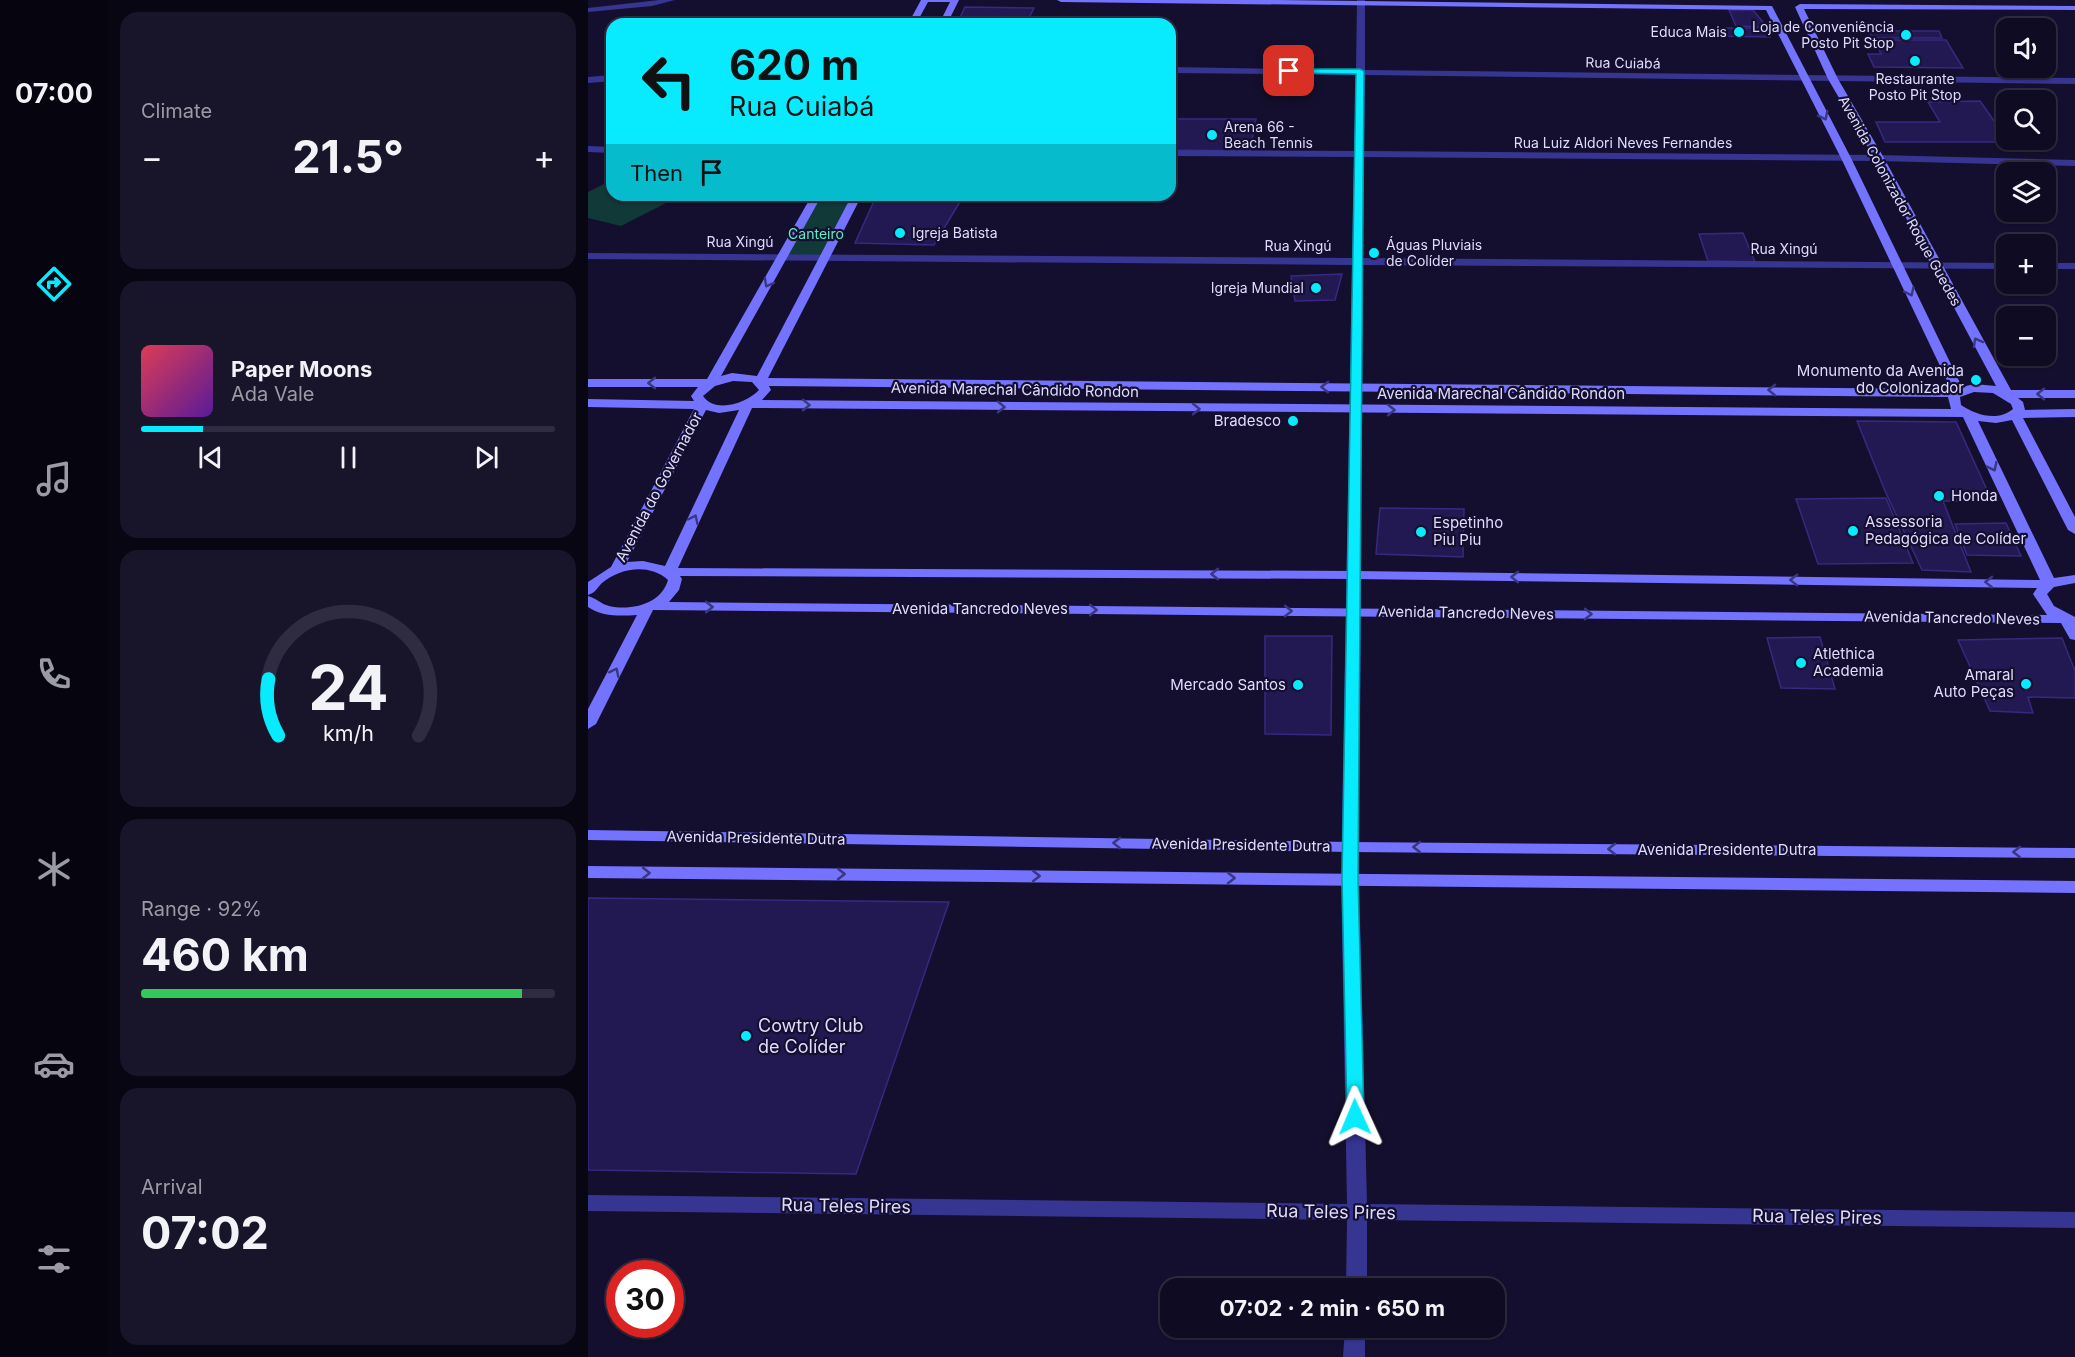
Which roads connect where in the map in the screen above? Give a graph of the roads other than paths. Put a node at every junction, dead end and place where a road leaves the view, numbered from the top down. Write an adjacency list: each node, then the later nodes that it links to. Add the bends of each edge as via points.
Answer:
1 (671, 0): 10 (street)
2 (925, 0): 3 (street); 11 (street)
3 (954, 0): 12 (street)
4 (1061, 0): 6 (street)
5 (1757, 0): 8 (street)
6 (1361, 2): 8 (street); 14 (street)
7 (1794, 6): 8 (street); 9 (street); 16 (street, Avenida Colonizador Roque Guedes)
8 (1768, 8): 18 (street, Avenida Colonizador Roque Guedes)
9 (2075, 8)
10 (588, 10)
11 (915, 18)
12 (945, 18)
13 (1176, 70): 14 (street, Rua Cuiabá)
14 (1360, 71): 18 (street, Rua Cuiabá); 23 (street)
15 (606, 78): 17 (street)
16 (1833, 79): 18 (street, Rua Cuiabá); 19 (street, Rua Cuiabá); 25 (street, Avenida Colonizador Roque Guedes)
17 (588, 80)
18 (1806, 80): 24 (street, Avenida Colonizador Roque Guedes, one-way to 24)
19 (2075, 81)
20 (588, 149): 21 (street)
21 (606, 150)
22 (1176, 153): 23 (street, Rua Luiz Aldori Neves Fernandes)
23 (1358, 154): 24 (street, Rua Luiz Aldori Neves Fernandes); 32 (street)
24 (1846, 158): 25 (street, Rua Luiz Aldori Neves Fernandes); 33 (street, Avenida Colonizador Roque Guedes)
25 (1879, 158): 26 (street, Rua Luiz Aldori Neves Fernandes); 34 (street, Avenida Colonizador Roque Guedes)
26 (2075, 163)
27 (814, 201): 30 (street)
28 (854, 201): 31 (street)
29 (588, 256): 30 (street, Rua Xingú)
30 (782, 257): 31 (street, Rua Xingú); 40 (street, one-way to 40)
31 (825, 257): 32 (street, Rua Xingú); 38 (street)
32 (1358, 262): 33 (street, Rua Xingú); 41 (street)
33 (1897, 265): 34 (street, Rua Xingú); 42 (street, Avenida Colonizador Roque Guedes, one-way to 42)
34 (1935, 265): 35 (street, Rua Xingú); 43 (street, Avenida Colonizador Roque Guedes, one-way to 34)
35 (1996, 266)
36 (2056, 266): 37 (street)
37 (2075, 266)
38 (760, 382): 40 (street, Avenida Marechal Cândido Rondon, via 732,377); 41 (street, Avenida Marechal Cândido Rondon, one-way to 38); 46 (street, via 765,390 762,396)
39 (588, 383): 40 (street, one-way to 39)
40 (711, 383): 47 (street, Avenida do Governador, via 697,396)
41 (1356, 387): 42 (street, Avenida Marechal Cândido Rondon, one-way to 41); 48 (street)
42 (1957, 393): 43 (street, Avenida Marechal Cândido Rondon, via 1974,388); 50 (street, Avenida Colonizador Roque Guedes, via 1955,406)
43 (2006, 394): 44 (street, one-way to 43); 51 (street, Avenida Colonizador Roque Guedes, via 2020,406)
44 (2075, 394)
45 (588, 404): 47 (street)
46 (748, 404): 47 (street, Avenida Marechal Cândido Rondon, via 728,408); 48 (street, Avenida Marechal Cândido Rondon, one-way to 48); 55 (street, one-way to 46)
47 (702, 405): 53 (street, Avenida do Governador)
48 (1356, 410): 50 (street, Avenida Marechal Cândido Rondon, one-way to 50); 56 (street)
49 (2075, 413): 51 (street)
50 (1968, 414): 51 (street, Avenida Marechal Cândido Rondon, via 1989,419); 58 (street, one-way to 58)
51 (2016, 414): 52 (street)
52 (2075, 530)
53 (614, 570): 54 (street); 55 (street, via 645,565); 59 (street, via 601,577)
54 (588, 571)
55 (670, 572): 56 (street, one-way to 55); 60 (street, via 675,586 670,594)
56 (1354, 575): 58 (street, one-way to 56); 61 (street)
57 (2075, 579): 58 (street)
58 (2048, 584): 62 (street, via 2040,594 2042,601)
59 (590, 604): 60 (street, Avenida Tancredo Neves, via 618,612)
60 (649, 607): 61 (street, Avenida Tancredo Neves, one-way to 61); 64 (street, one-way to 60)
61 (1354, 612): 62 (street, Avenida Tancredo Neves, one-way to 62); 66 (street)
62 (2069, 620): 63 (street)
63 (2075, 636)
64 (588, 724)
65 (588, 835): 66 (street, Avenida Presidente Dutra, one-way to 65)
66 (1351, 847): 67 (street, Avenida Presidente Dutra, one-way to 66); 69 (street)
67 (2075, 853)
68 (588, 872): 69 (street, one-way to 69)
69 (1350, 879): 70 (street); 72 (street)
70 (2075, 887)
71 (588, 1203): 72 (street, Rua Teles Pires)
72 (1358, 1212): 73 (street, Rua Teles Pires); 74 (street)
73 (2075, 1220)
74 (1356, 1278)
75 (1355, 1338): 76 (street)
76 (1354, 1357)

